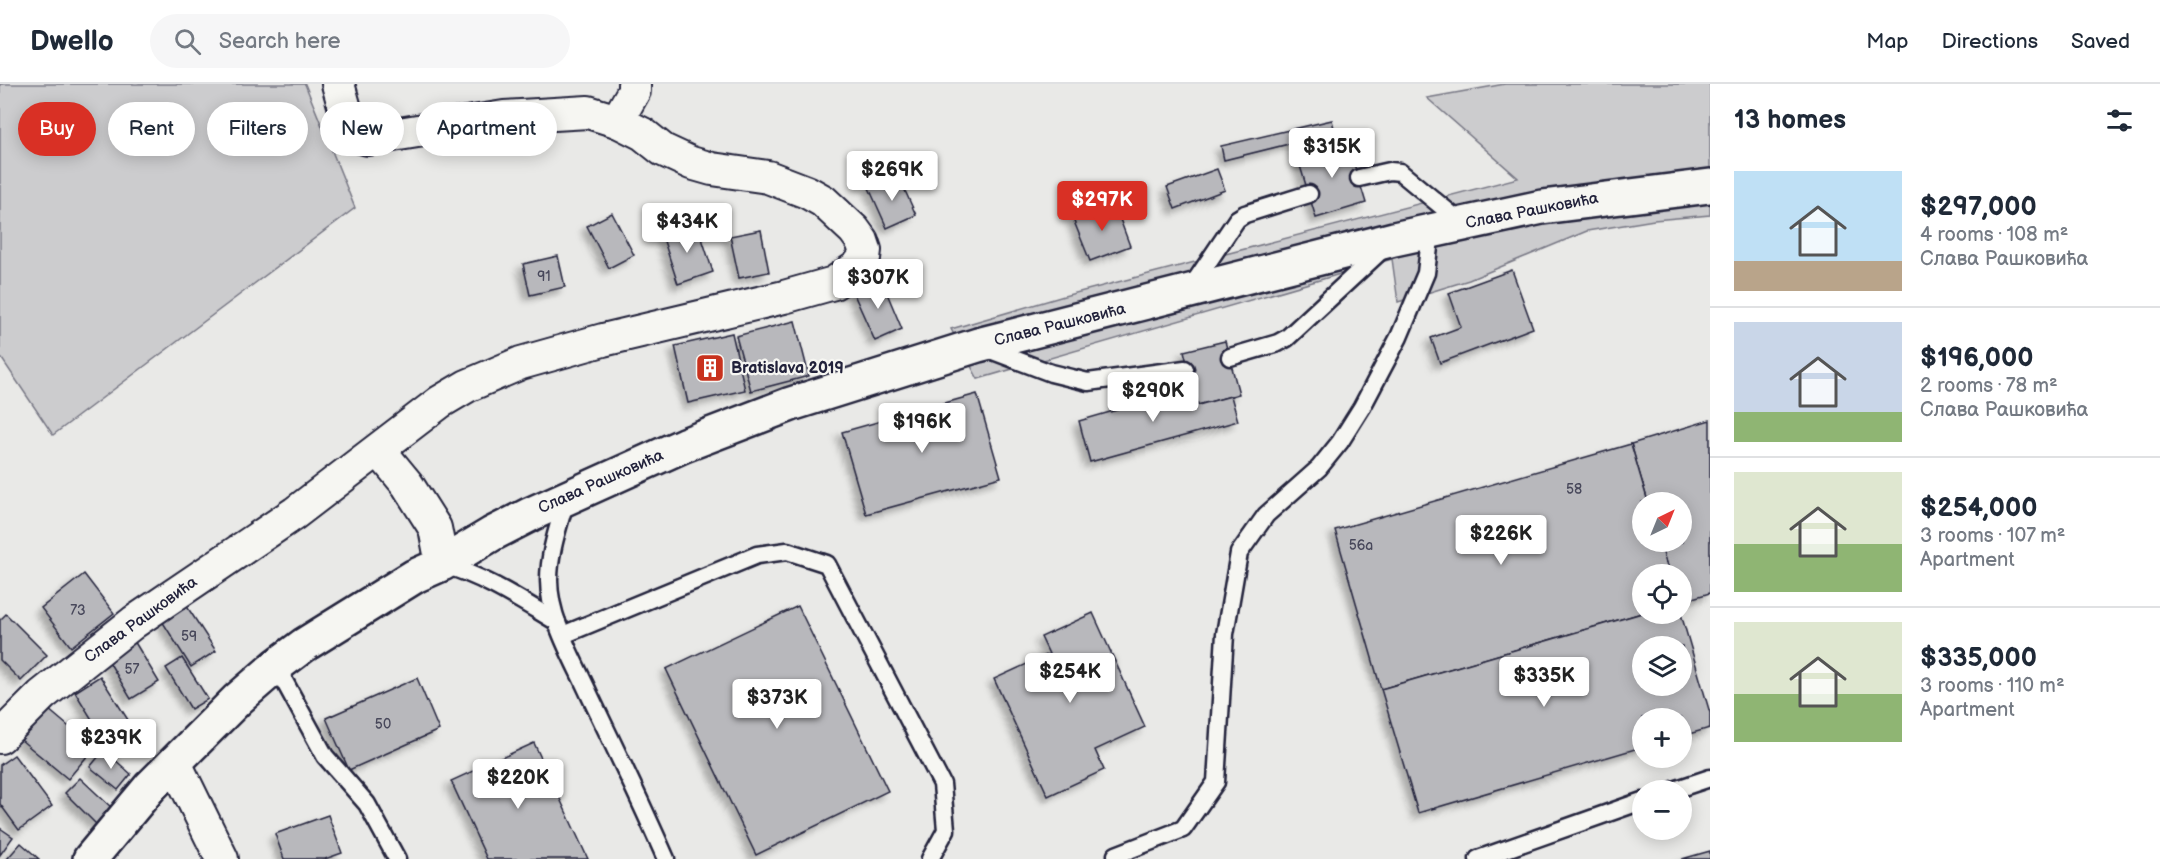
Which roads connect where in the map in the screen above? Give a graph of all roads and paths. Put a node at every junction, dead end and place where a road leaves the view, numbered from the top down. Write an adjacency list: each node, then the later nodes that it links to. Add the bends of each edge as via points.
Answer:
1 (338, 84): 3 (street, via 349,123 358,136 368,138 504,117 588,112)
2 (634, 84): 3 (street)
3 (630, 127): 14 (street, Слава Рашковића, via 663,150 691,163 768,177 807,192 823,201 854,230 862,241 864,258 834,283 521,363 440,402)
4 (1359, 178): 7 (lane, via 1400,172)
5 (1710, 186): 7 (main road, Слава Рашковића, via 1565,203)
6 (1309, 195): 10 (lane, via 1237,219)
7 (1463, 224): 8 (main road, Слава Рашковића)
8 (1431, 230): 9 (main road, Слава Рашковића); 24 (lane, via 1426,273 1399,337 1362,407 1319,468 1266,515 1239,553 1225,634 1216,782 1183,829)
9 (1394, 239): 10 (main road, Слава Рашковића); 12 (lane, via 1287,338)
10 (1188, 292): 11 (main road, Слава Рашковића)
11 (978, 345): 13 (lane, via 1051,374 1088,382); 15 (main road, Слава Рашковића, via 791,404 684,445)
12 (1230, 357)
13 (1185, 369)
14 (379, 450): 16 (street, via 435,528); 19 (street, Слава Рашковића, via 296,513 126,628 42,694)
15 (566, 498): 16 (main road, Слава Рашковића); 17 (lane, via 549,580)
16 (441, 564): 17 (lane, via 466,571 525,601); 18 (main road, Слава Рашковића, via 337,623)
17 (560, 629): 28 (lane); 29 (lane, via 757,555 787,550 827,564 942,784 946,830)
18 (276, 666): 20 (main road, Слава Рашковића); 27 (lane, via 326,756 367,804)
19 (0, 737)
20 (175, 763): 25 (main road, Слава Рашковића); 26 (street)
21 (1710, 778): 22 (lane)
22 (1692, 784)
23 (1632, 805): 30 (lane)
24 (1116, 855)
25 (90, 859)
26 (222, 859)
27 (397, 859)
28 (666, 859)
29 (930, 859)
30 (1478, 859)

